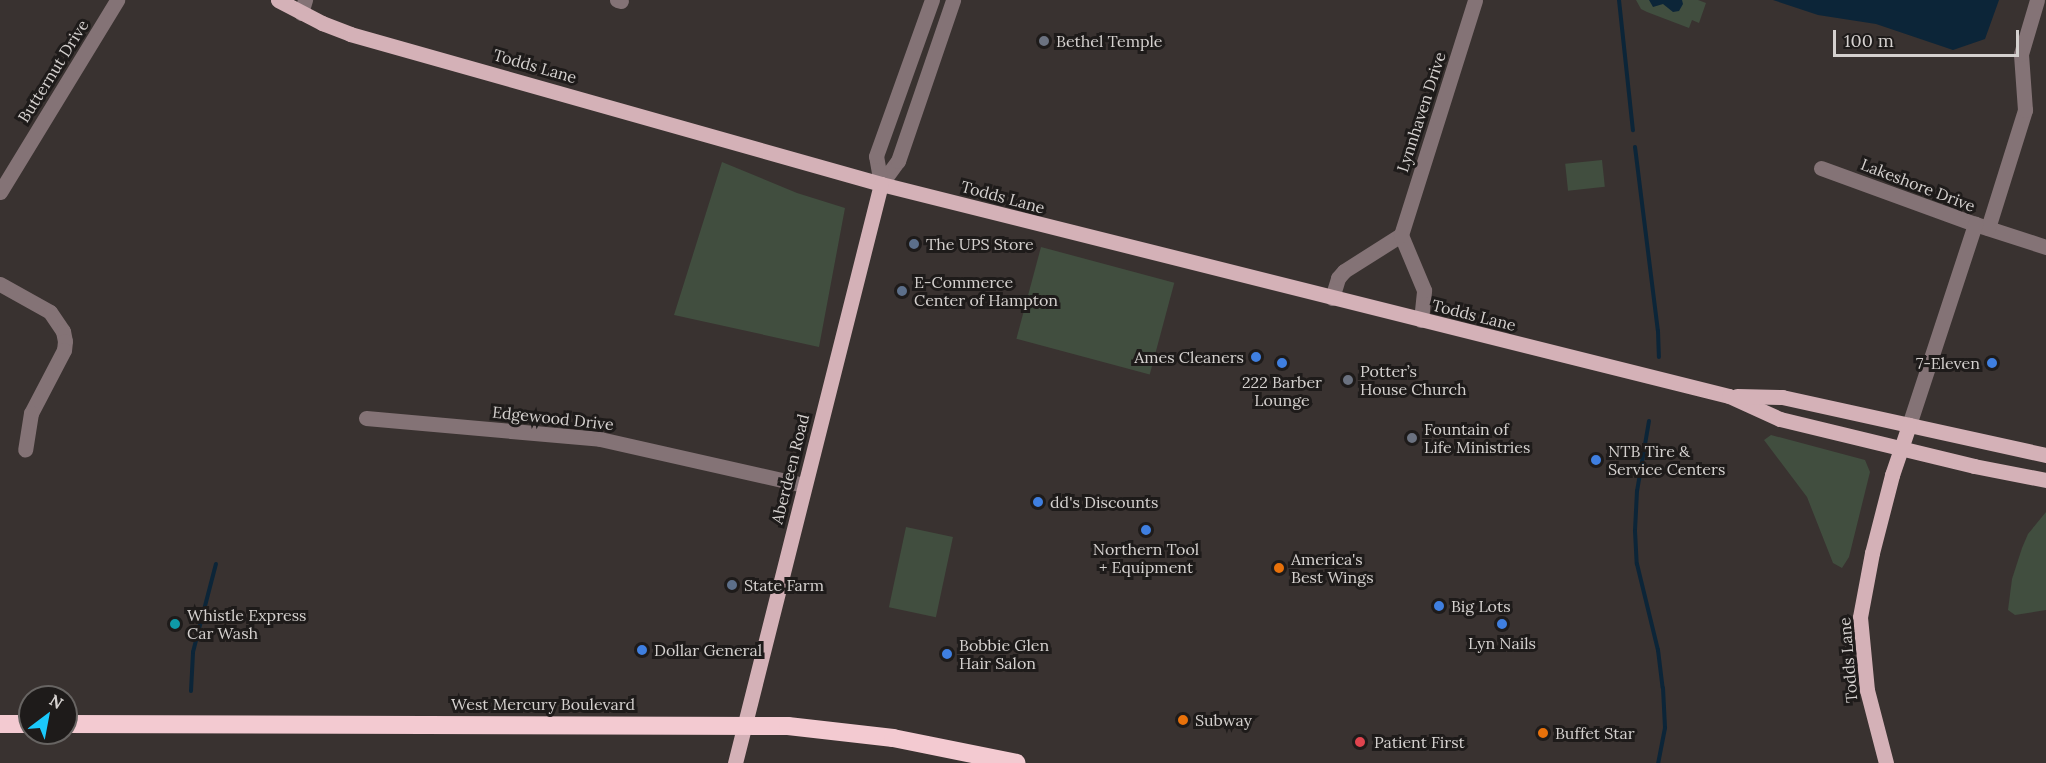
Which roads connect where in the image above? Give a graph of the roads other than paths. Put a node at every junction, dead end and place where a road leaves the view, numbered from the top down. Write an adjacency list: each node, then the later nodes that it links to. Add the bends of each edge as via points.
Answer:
1 (117, 0): 10 (street, Butternut Drive)
2 (278, 0): 7 (main road, Todds Lane)
3 (932, 0): 9 (street, via 876,156)
4 (953, 0): 9 (street, via 898,161)
5 (1475, 0): 12 (street, Lynnhaven Drive)
6 (2037, 0): 11 (street, via 2021,54 2025,110)
7 (303, 7): 9 (main road, Todds Lane, via 350,33)
8 (1821, 168): 11 (street, Lakeshore Drive)
9 (881, 184): 15 (main road, Todds Lane); 24 (main road, Aberdeen Road)
10 (0, 192)
11 (1981, 226): 13 (street); 19 (street, Lakeshore Drive)
12 (1401, 235): 15 (street, via 1344,271); 16 (street, via 1424,290)
13 (2046, 247)
14 (0, 284): 21 (street, via 50,312 65,341 31,413)
15 (1332, 298): 16 (main road, Todds Lane)
16 (1421, 320): 17 (main road, Todds Lane)
17 (1730, 396): 19 (main road, Todds Lane, via 1782,397); 20 (main road, Todds Lane, via 1780,419)
18 (366, 418): 24 (street, Edgewood Drive, via 600,439)
19 (1910, 425): 20 (main road, Todds Lane); 22 (main road)
20 (1901, 448): 23 (main road); 31 (main road, Todds Lane, via 1867,573 1860,617 1867,690)
21 (25, 450)
22 (2046, 455)
23 (2046, 480)
24 (804, 485): 28 (main road, Aberdeen Road)
25 (0, 724): 26 (highway)
26 (18, 724)
27 (78, 724): 28 (highway, West Mercury Boulevard)
28 (745, 725): 29 (main road, Aberdeen Road); 30 (highway, West Mercury Boulevard, via 893,738)
29 (735, 763)
30 (1017, 763)
31 (1886, 763)

